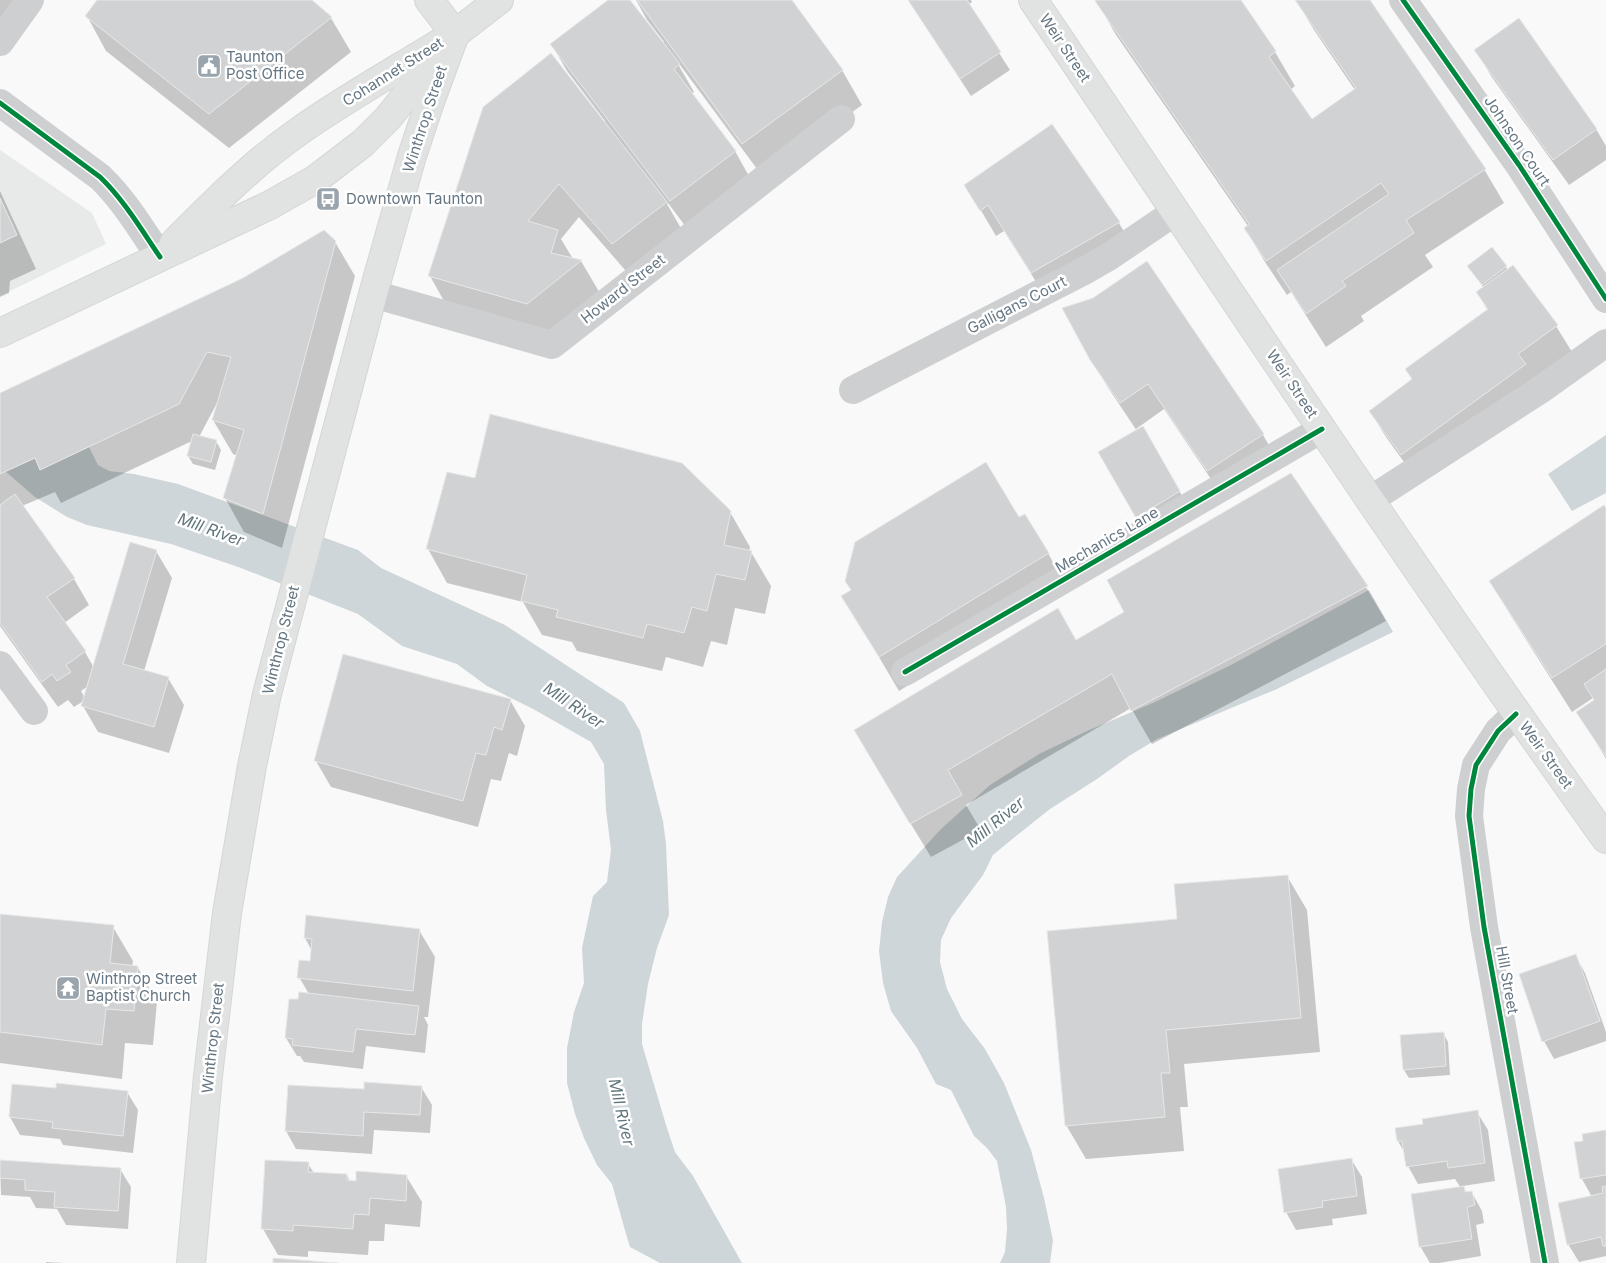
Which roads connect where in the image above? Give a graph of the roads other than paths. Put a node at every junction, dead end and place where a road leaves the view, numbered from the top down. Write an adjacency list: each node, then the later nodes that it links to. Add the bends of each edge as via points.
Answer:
1 (30, 0): 7 (street)
2 (429, 0): 6 (main road)
3 (499, 0): 6 (main road)
4 (1033, 0): 10 (main road, Weir Street)
5 (1403, 0): 13 (street, Johnson Court, via 1519,165)
6 (455, 34): 11 (main road, Cohannet Street, via 298,132 245,174); 11 (main road, Cohannet Street, via 388,118 338,164 286,196); 12 (main road, Winthrop Street, via 412,156)
7 (0, 42)
8 (0, 103): 11 (street, via 100,177 122,201)
9 (841, 118): 12 (street, Howard Street, via 552,345)
10 (1175, 212): 16 (street, Galligans Court, via 1084,271); 17 (main road, Weir Street)
11 (160, 257): 14 (main road, Cohannet Street)
12 (373, 294): 24 (main road, Winthrop Street, via 288,611 252,766 227,913)
13 (1606, 299)
14 (0, 333)
15 (1606, 343): 18 (street, via 1540,390)
16 (853, 390)
17 (1322, 429): 18 (main road, Weir Street); 20 (street, Mechanics Lane)
18 (1370, 500): 22 (main road, Weir Street)
19 (0, 665): 21 (street)
20 (905, 672)
21 (34, 711)
22 (1516, 714): 23 (main road, Weir Street); 25 (street, Hill Street, via 1498,731 1476,765 1469,816 1484,927)
23 (1606, 839)
24 (191, 1263)
25 (1545, 1263)

